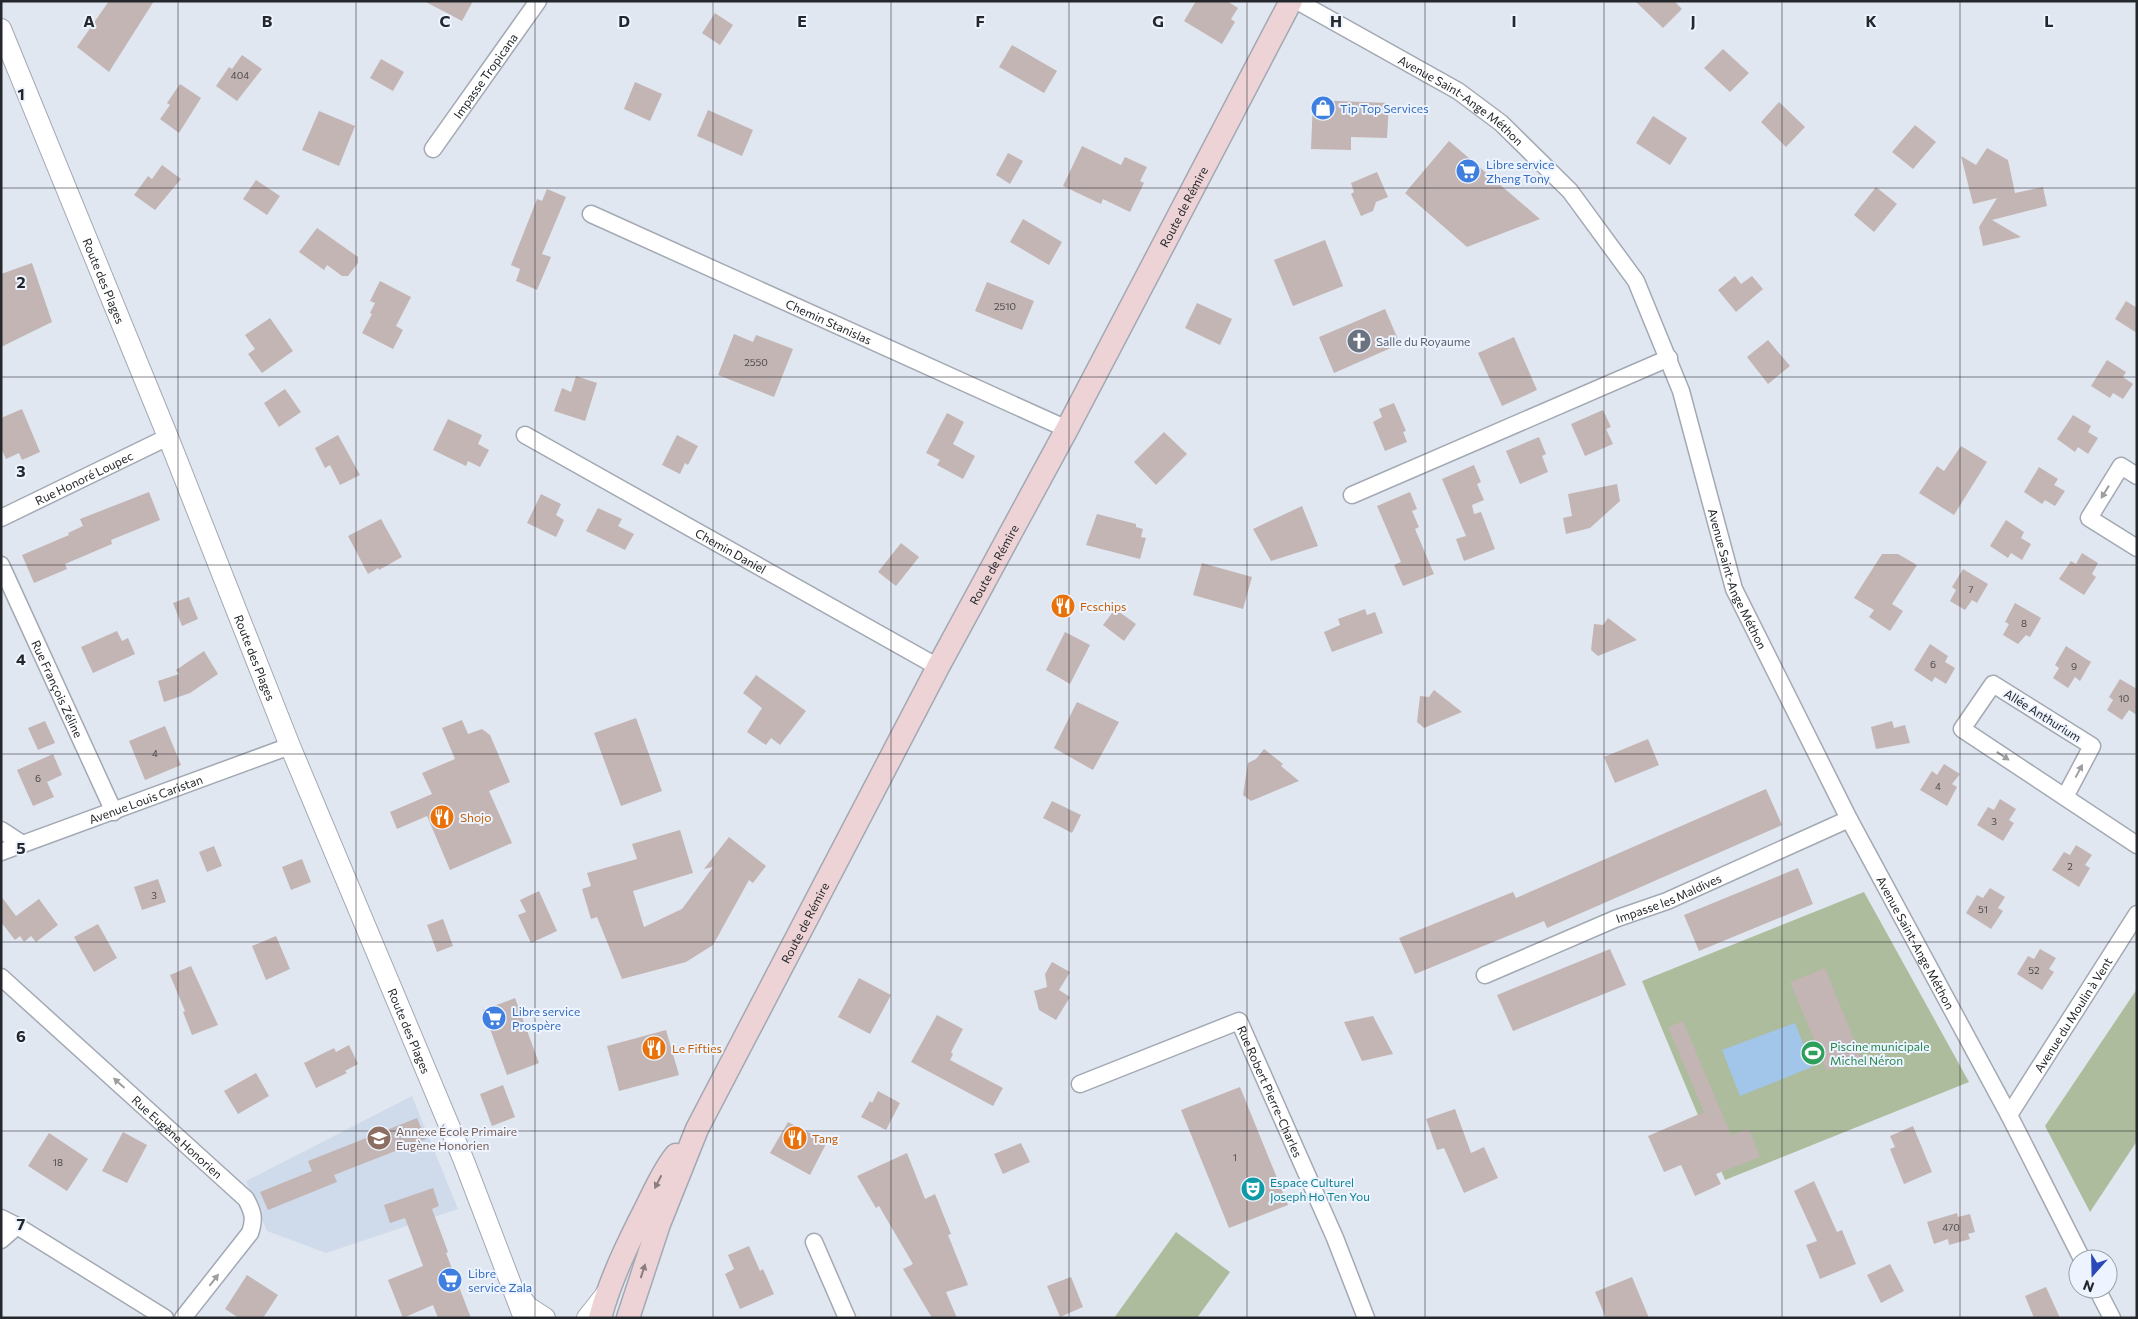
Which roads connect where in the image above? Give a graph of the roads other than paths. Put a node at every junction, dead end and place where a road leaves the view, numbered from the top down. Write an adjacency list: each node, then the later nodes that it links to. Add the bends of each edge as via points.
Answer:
1 (538, 1): 5 (street, Impasse Tropicana)
2 (1290, 1): 8 (main road, Route de Rémire)
3 (1297, 1): 7 (street, Avenue Saint-Ange Méthon, via 1458,90 1501,123 1570,191 1636,281)
4 (1, 29): 10 (street, Route des Plages)
5 (433, 149)
6 (590, 214): 8 (street, Chemin Stanislas)
7 (1669, 358): 12 (street); 20 (street, Avenue Saint-Ange Méthon, via 1681,391 1734,589)
8 (1066, 429): 16 (main road, Route de Rémire)
9 (525, 435): 16 (street, Chemin Daniel)
10 (168, 436): 13 (street, Rue Honoré Loupec); 17 (street, Route des Plages)
11 (2137, 476): 14 (street, one-way to 14, via 2121,466 2089,518)
12 (1352, 495)
13 (1, 518)
14 (2137, 548)
15 (1, 565): 19 (street, Rue François Zéline)
16 (938, 667): 30 (main road, Route de Rémire)
17 (290, 746): 19 (street, Avenue Louis Caristan); 36 (street, Route des Plages, via 464,1161)
18 (2065, 797): 18 (street, Allée Anthurium, one-way to 18, via 2092,746 1993,684 1962,729); 23 (street, Allée Anthurium)
19 (114, 812): 22 (street, Avenue Louis Caristan)
20 (1849, 819): 26 (street, Impasse les Maldives, via 1667,900); 29 (street, Avenue Saint-Ange Méthon)
21 (1, 830): 22 (street)
22 (21, 843): 24 (street, Avenue Louis Caristan)
23 (2137, 844)
24 (1, 852)
25 (2137, 914): 29 (street, Avenue du Moulin à Vent)
26 (1485, 975)
27 (1, 977): 40 (street, Rue Eugène Honorien, one-way to 27, via 250,1233 253,1212 246,1199)
28 (1080, 1084): 47 (street, Rue Robert Pierre-Charles, via 1239,1021 1335,1238)
29 (2009, 1115): 35 (street, Avenue Saint-Ange Méthon)
30 (697, 1129): 37 (main road, Route de Rémire, one-way to 37, via 666,1166); 45 (main road, Route de Rémire, one-way to 30, via 659,1224)
31 (1, 1218): 32 (street)
32 (17, 1226): 33 (street); 39 (street)
33 (1, 1240)
34 (814, 1242): 46 (street)
35 (2077, 1249)
36 (510, 1283): 41 (street, Route des Plages); 42 (street, Route des Plages, via 528,1307)
37 (606, 1294): 43 (street); 44 (main road, Route de Rémire)
38 (2102, 1299): 48 (street)
39 (165, 1318)
40 (183, 1318)
41 (524, 1318)
42 (545, 1318)
43 (587, 1318)
44 (600, 1318)
45 (628, 1318)
46 (848, 1318)
47 (1366, 1318)
48 (2112, 1318)

